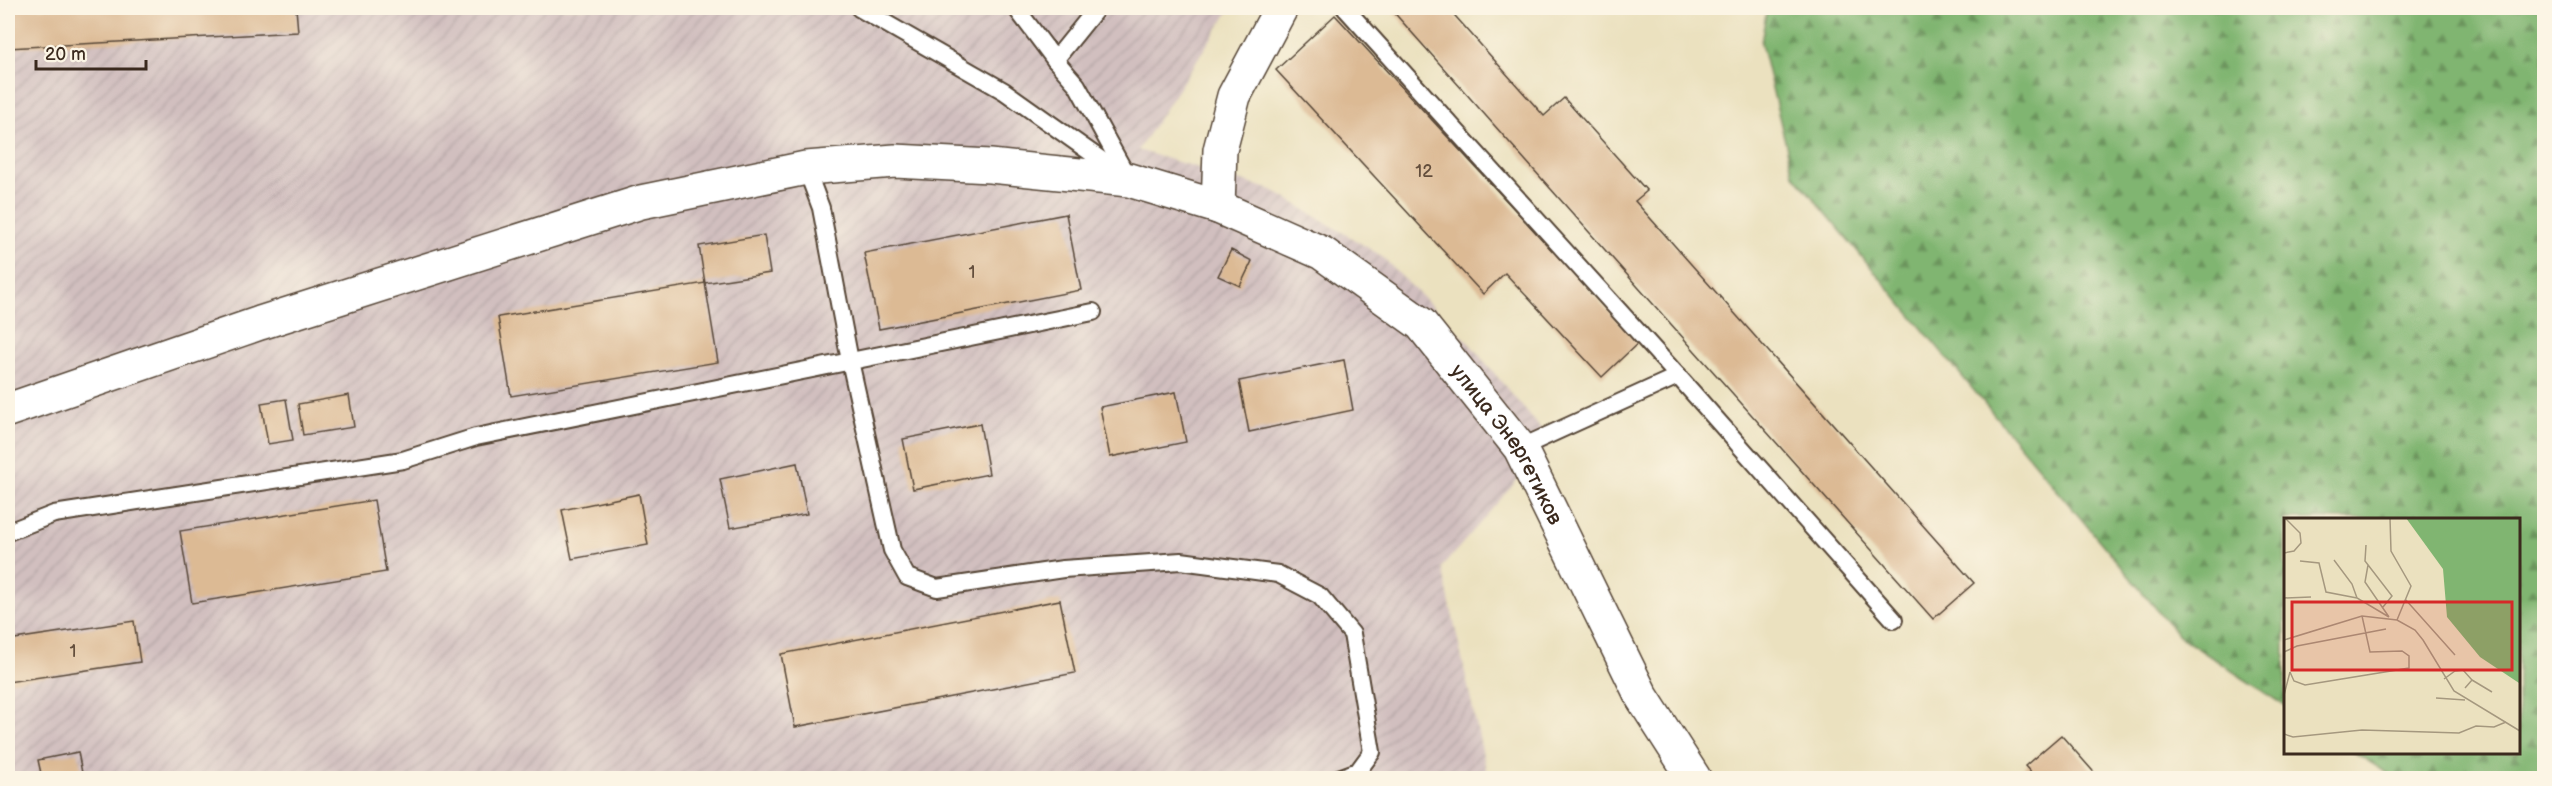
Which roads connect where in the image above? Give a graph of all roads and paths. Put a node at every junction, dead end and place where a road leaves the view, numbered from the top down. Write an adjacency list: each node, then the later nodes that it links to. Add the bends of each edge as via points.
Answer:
1 (859, 8): 8 (lane, via 1004,91)
2 (1016, 8): 6 (lane)
3 (1097, 8): 6 (lane)
4 (1281, 8): 9 (street, via 1234,96 1220,150)
5 (1345, 8): 12 (lane)
6 (1055, 60): 8 (lane, via 1077,85)
7 (806, 168): 8 (street, улица Энергетиков, via 895,161); 11 (lane, via 820,208); 13 (street, улица Энергетиков, via 641,202 260,323)
8 (1129, 180): 9 (street, улица Энергетиков)
9 (1218, 207): 14 (street, улица Энергетиков, via 1322,253 1421,324)
10 (1094, 312): 11 (lane)
11 (850, 361): 15 (lane, via 476,436 403,460 54,514); 17 (lane, via 892,550 907,577 937,588 1064,569 1181,561 1278,574 1320,596 1352,634 1372,752 1358,771)
12 (1678, 376): 14 (lane); 16 (lane)
13 (8, 410)
14 (1520, 448): 18 (street, улица Энергетиков, via 1642,697)
15 (8, 532)
16 (1894, 620)
17 (1339, 778)
18 (1694, 778)

